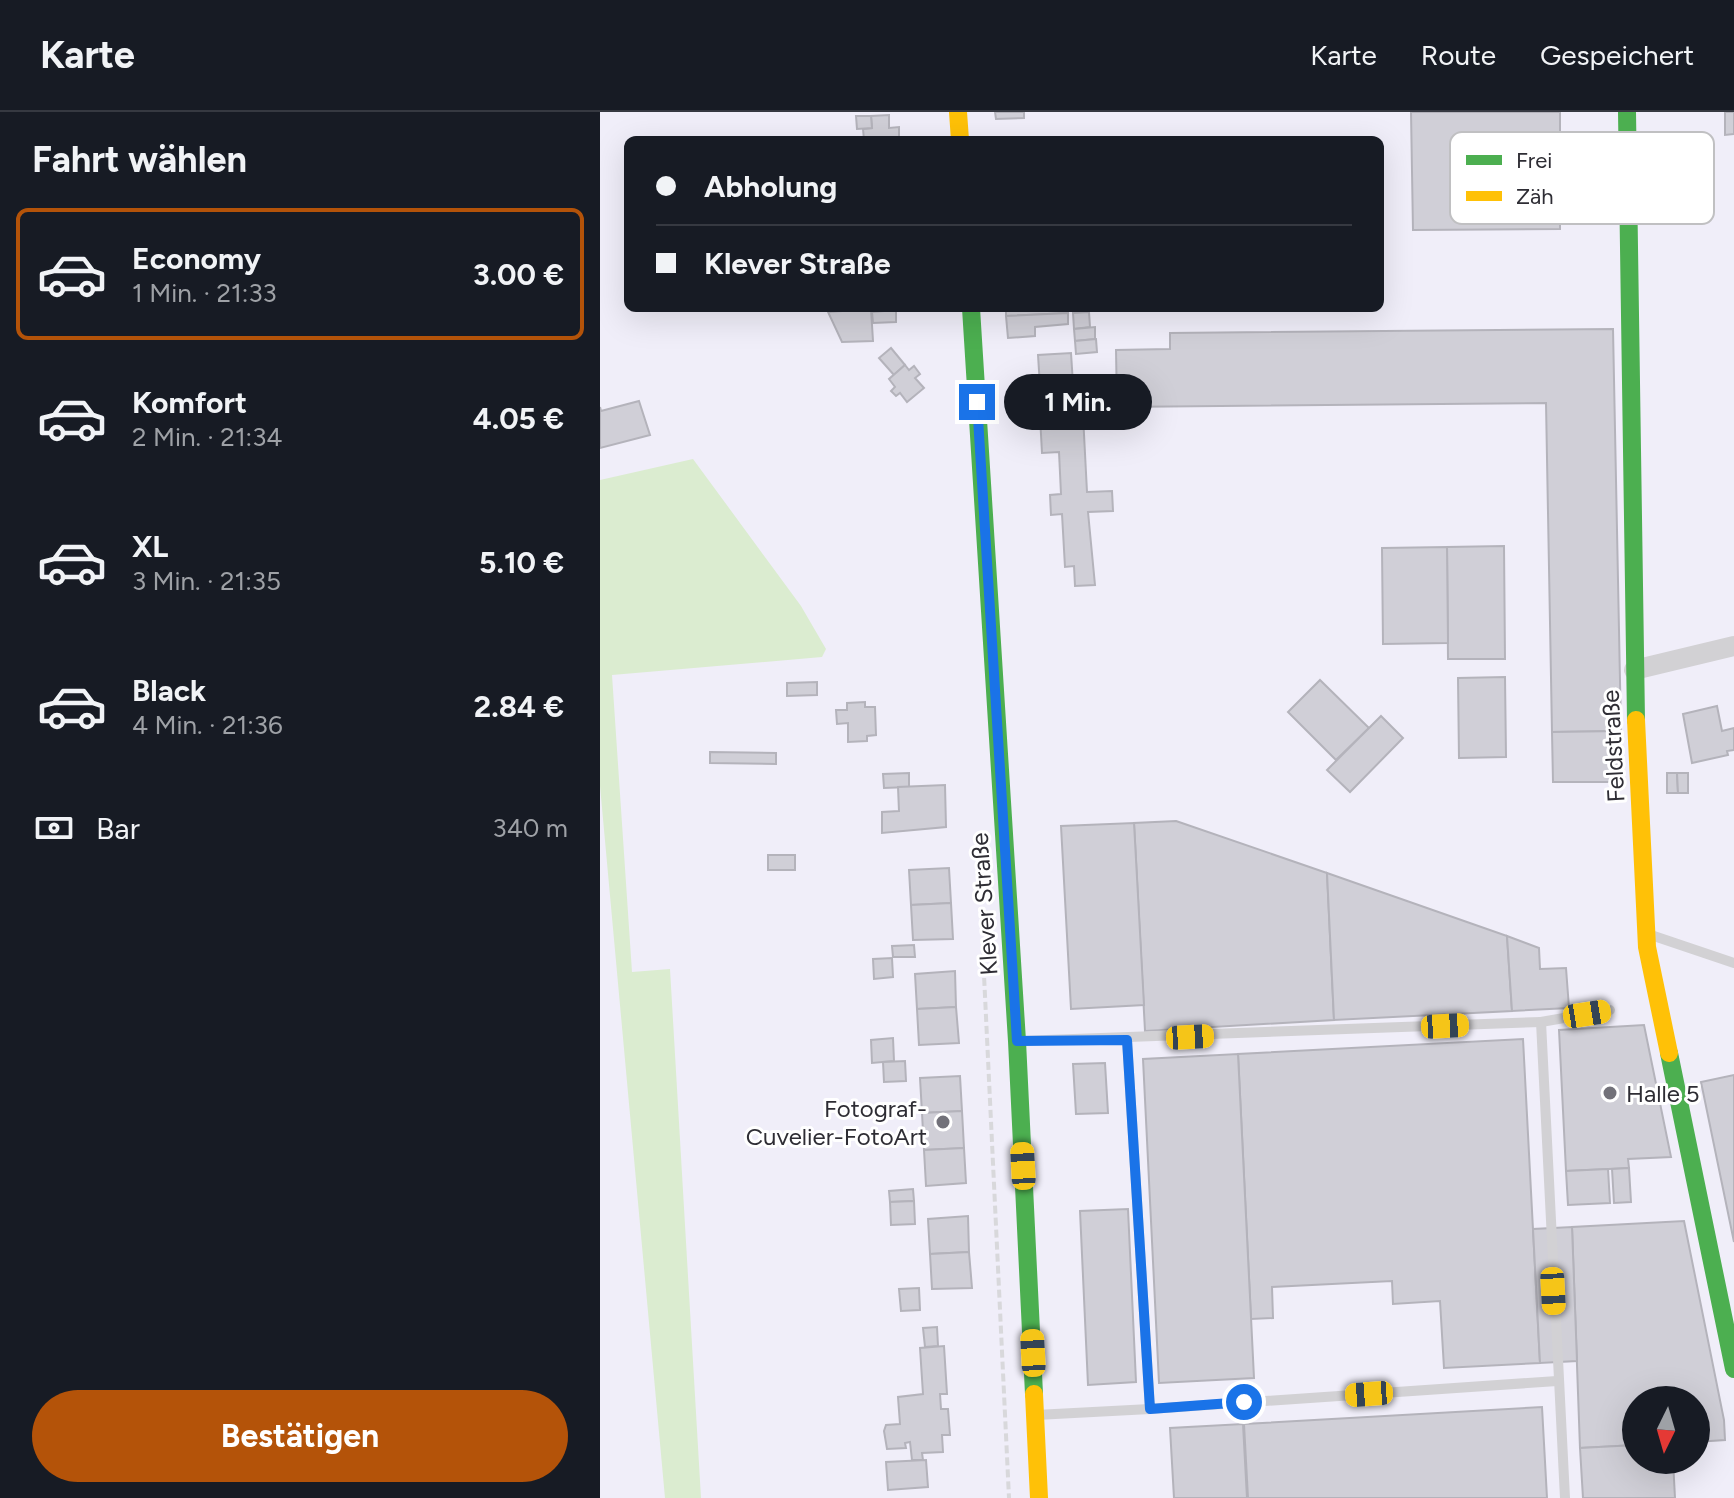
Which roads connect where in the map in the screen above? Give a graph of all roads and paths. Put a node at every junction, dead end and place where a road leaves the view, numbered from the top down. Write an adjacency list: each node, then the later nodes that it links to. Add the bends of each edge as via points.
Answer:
1 (958, 112): 4 (street)
2 (1627, 112): 3 (street, Feldstraße)
3 (1627, 132)
4 (960, 136)
5 (1628, 224): 8 (street, Feldstraße)
6 (971, 312): 14 (street, Klever Straße)
7 (1734, 646): 8 (street)
8 (1634, 670): 9 (street, Feldstraße)
9 (1646, 934): 10 (lane); 15 (street, Feldstraße)
10 (1734, 963)
11 (1610, 1010): 12 (lane)
12 (1541, 1022): 13 (lane); 16 (lane)
13 (1127, 1040): 14 (lane); 17 (lane)
14 (1017, 1041): 18 (street, Klever Straße)
15 (1734, 1369)
16 (1557, 1381): 17 (lane); 20 (lane)
17 (1150, 1409): 18 (lane)
18 (1036, 1415): 19 (street, Klever Straße)
19 (1039, 1498)
20 (1565, 1498)

